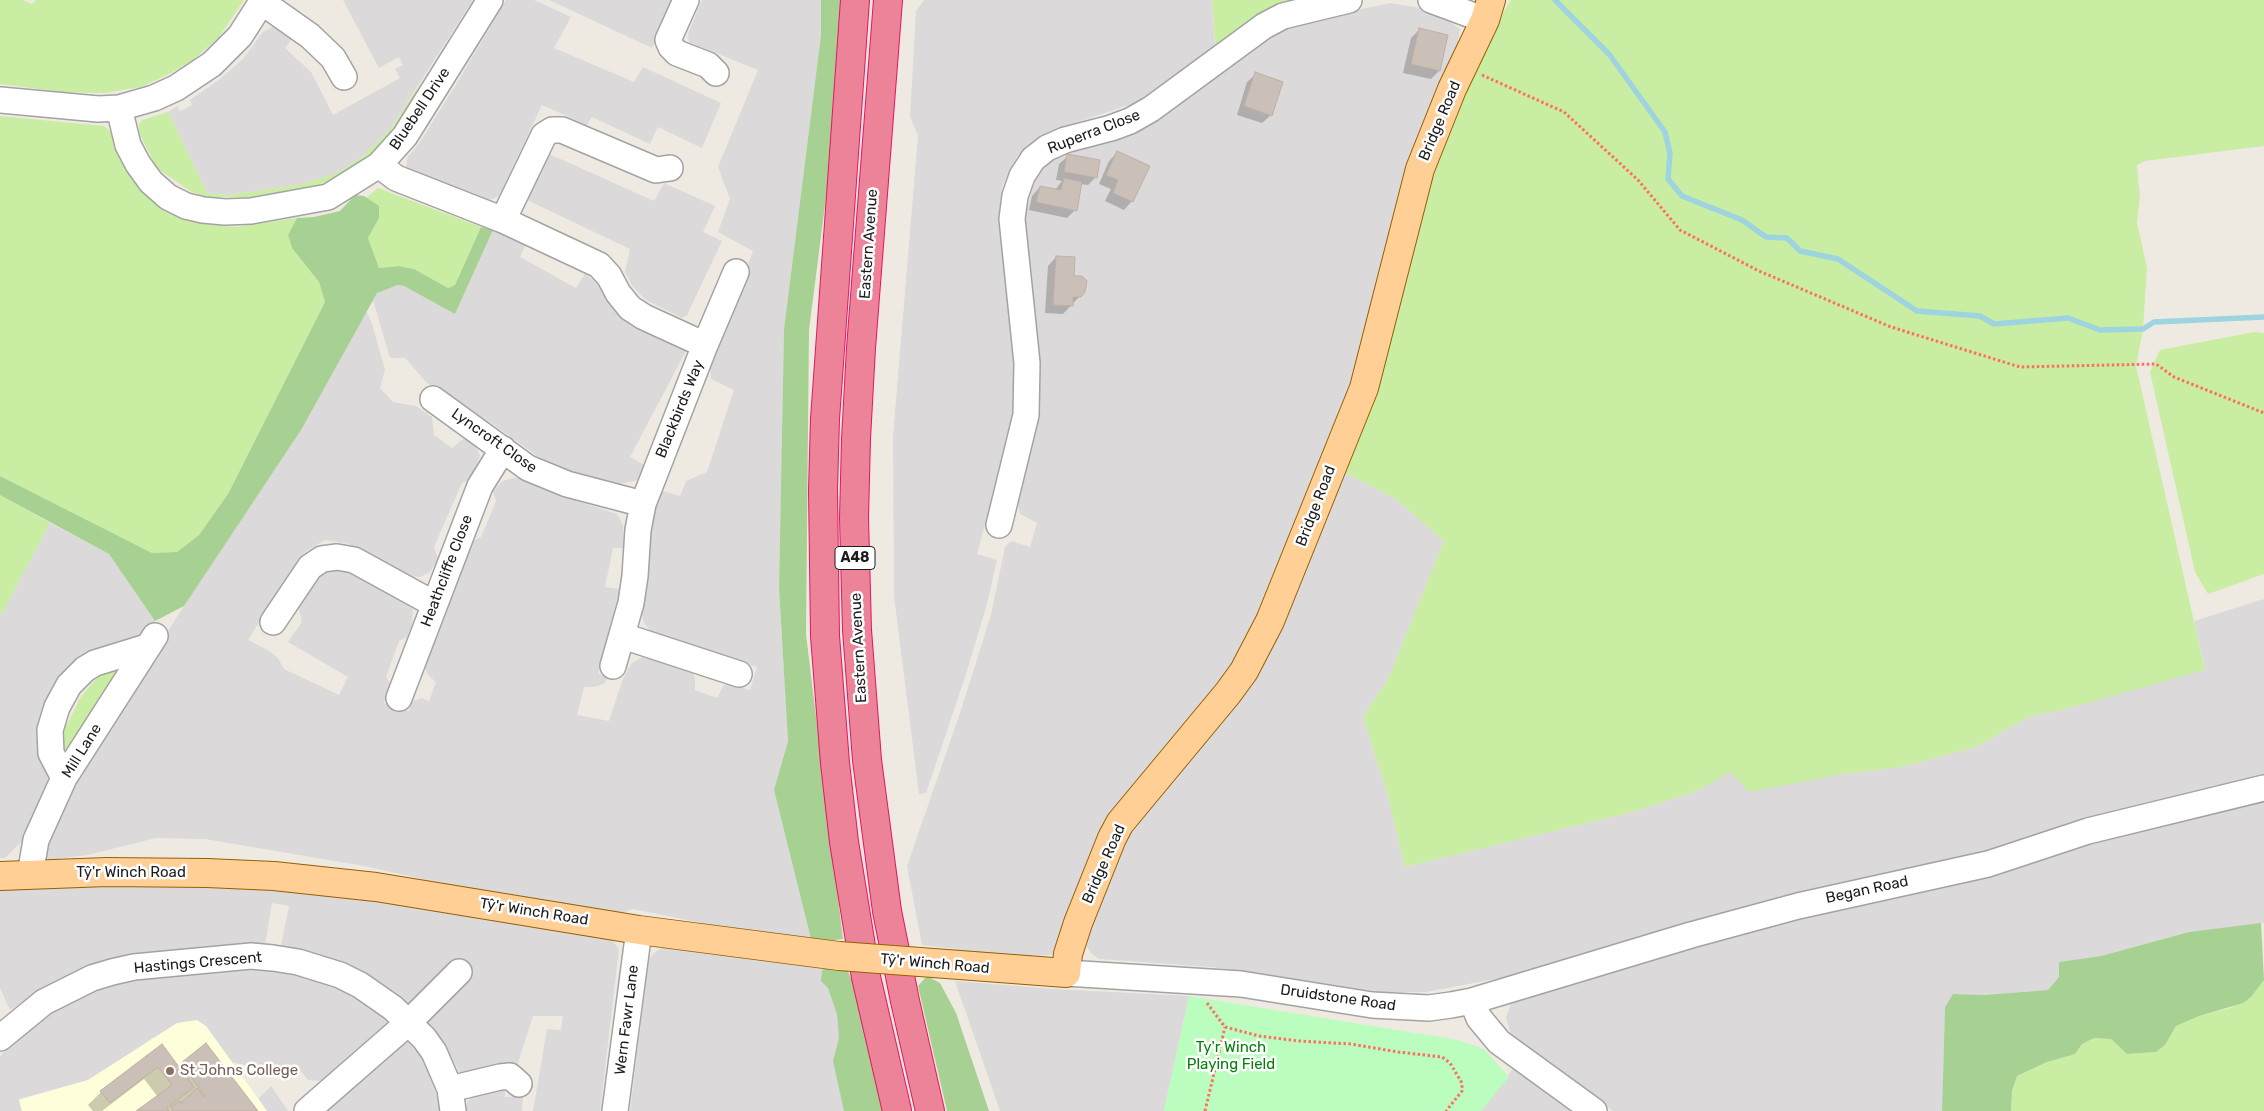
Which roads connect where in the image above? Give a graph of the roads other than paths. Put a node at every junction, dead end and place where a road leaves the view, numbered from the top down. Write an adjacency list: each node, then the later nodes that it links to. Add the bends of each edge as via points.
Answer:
1 (490, 0): 13 (street, Bluebell Drive, via 405,136)
2 (686, 0): 9 (street, via 668,40 677,52 708,65)
3 (856, 0): 42 (highway, A48, via 825,418 825,636 844,842 866,977)
4 (888, 0): 43 (highway, Eastern Avenue / A48, via 856,439 857,630 866,751 886,902)
5 (1350, 0): 21 (street, Ruperra Close, via 1283,16 1264,26 1151,109 1111,128 1065,140 1033,159 1015,196 1012,219 1027,363 1026,414)
6 (1431, 0): 8 (street)
7 (262, 1): 10 (street, via 310,36 333,58); 12 (street, via 240,36 212,64 176,88)
8 (1488, 10): 34 (main road, Bridge Road, via 1420,169 1364,388 1270,621 1244,671 1228,693 1120,823 1078,923)
9 (716, 73)
10 (344, 77)
11 (0, 100): 12 (street)
12 (119, 108): 13 (street, Bluebell Drive, via 128,145 151,182 168,197 203,210 251,211 328,197)
13 (379, 165): 15 (street, Blackbirds Way, via 396,178)
14 (670, 168): 15 (street, via 656,170 562,130 552,130 544,135)
15 (503, 220): 17 (street, Blackbirds Way, via 599,265 630,308 644,318)
16 (736, 272): 17 (street)
17 (705, 345): 20 (street, Blackbirds Way)
18 (433, 399): 19 (street, Lyncroft Close)
19 (503, 449): 20 (street, Lyncroft Close, via 545,476); 22 (street, Heathcliffe Close, via 480,486)
20 (643, 504): 24 (street, Blackbirds Way, via 636,576)
21 (999, 525)
22 (434, 604): 23 (street, via 354,560 322,559 310,567); 27 (street, Heathcliffe Close)
23 (273, 622)
24 (623, 636): 25 (street, Blackbirds Way); 26 (street)
25 (613, 666)
26 (739, 674)
27 (399, 698)
28 (64, 778): 28 (street, Mill Lane, via 151,642 96,663 85,669 70,685 57,707 50,730 51,753); 30 (street, Mill Lane, via 36,840)
29 (2264, 788): 35 (street, Began Road, via 2088,831 1988,864 1798,906)
30 (30, 875): 31 (main road, Tŷ'r Winch Road); 32 (main road, Tŷ'r Winch Road, via 116,872 274,876 376,887)
31 (0, 876)
32 (639, 930): 34 (main road, Tŷ'r Winch Road, bridge, via 839,956); 41 (street, Wern Fawr Lane)
33 (459, 972): 36 (street)
34 (1066, 973): 35 (street, Druidstone Road, via 1241,984 1372,1005 1429,1008)
35 (1472, 1001): 44 (street, via 1479,1018 1499,1042)
36 (409, 1022): 37 (street, Hastings Crescent, via 379,997 340,975 298,962 251,956 134,967 92,978 44,1002); 39 (street, Hastings Crescent, via 434,1052); 40 (street)
37 (1, 1033)
38 (519, 1084): 39 (street, Hastings Crescent, via 510,1076 480,1081)
39 (451, 1100)
40 (307, 1111)
41 (615, 1111)
42 (897, 1111)
43 (930, 1111)
44 (1594, 1111)

